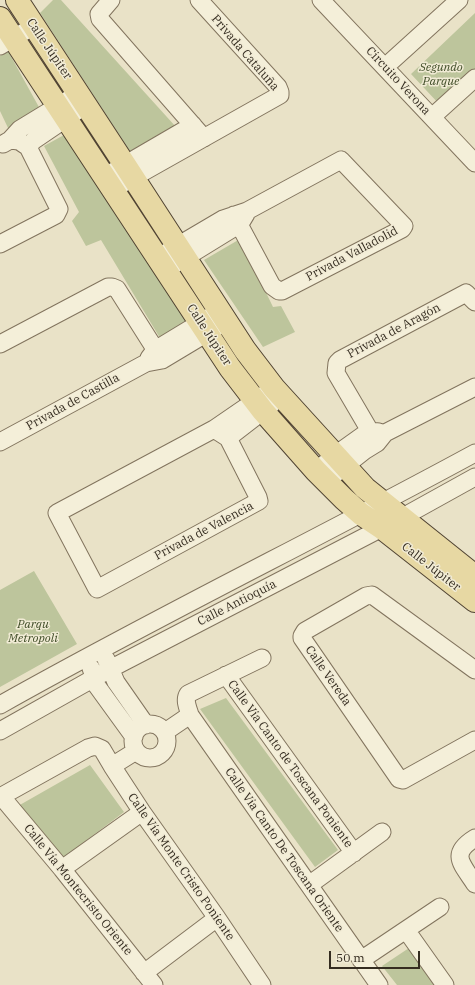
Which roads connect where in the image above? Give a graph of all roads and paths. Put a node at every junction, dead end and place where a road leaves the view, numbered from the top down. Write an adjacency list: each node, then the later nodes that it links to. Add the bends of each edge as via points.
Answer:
1 (111, 0): 12 (street, via 99,14 100,18)
2 (199, 0): 13 (street, Privada Cataluña, via 280,92 278,97)
3 (321, 0): 7 (street, Circuito Verona)
4 (459, 0): 7 (street)
5 (26, 14): 6 (street); 9 (main road, Calle Júpiter)
6 (4, 32): 10 (main road, Calle Júpiter)
7 (386, 67): 11 (street, Circuito Verona)
8 (475, 78): 11 (street)
9 (83, 99): 10 (street); 17 (main road, Calle Júpiter)
10 (63, 113): 14 (street, via 20,130); 15 (street); 18 (main road, Calle Júpiter)
11 (432, 117): 16 (street, Circuito Verona)
12 (193, 125): 13 (street); 17 (street, Privada Cataluña)
13 (204, 138): 17 (street, Privada Cataluña)
14 (5, 143): 15 (street, via 19,141)
15 (28, 147): 20 (street, via 58,206 58,212)
16 (475, 162)
17 (129, 171): 18 (street, Privada Cataluña); 21 (main road, Calle Júpiter)
18 (109, 183): 22 (main road, Calle Júpiter)
19 (240, 217): 19 (street, Privada Valladolid, via 342,160 404,226 282,291 272,286); 21 (street, Privada Valladolid)
20 (0, 244)
21 (182, 252): 22 (street, Privada Valladolid); 24 (main road, Calle Júpiter)
22 (162, 263): 25 (main road, Calle Júpiter)
23 (475, 302): 32 (street, Privada de Aragón, via 466,293 337,363 336,373)
24 (222, 316): 25 (street, Privada de Castilla); 29 (main road, Calle Júpiter)
25 (204, 327): 27 (street, Privada de Castilla); 30 (main road, Calle Júpiter, via 230,368)
26 (0, 344): 27 (street, via 112,287 117,289)
27 (155, 358): 33 (street, Privada de Castilla)
28 (475, 386): 32 (street)
29 (277, 393): 30 (street); 35 (main road, Calle Júpiter)
30 (259, 406): 31 (street); 36 (main road, Calle Júpiter)
31 (221, 433): 31 (street, Privada de Valencia, via 57,513 97,589 258,503 260,500)
32 (377, 436): 35 (street)
33 (0, 442)
34 (475, 453): 38 (street, Calle Antioquía)
35 (339, 461): 36 (street); 38 (main road, Calle Júpiter)
36 (321, 476): 39 (main road, Calle Júpiter)
37 (475, 477): 40 (street, Calle Antioquía)
38 (382, 503): 39 (street, Calle Antioquía); 40 (main road, Calle Júpiter)
39 (361, 514): 41 (main road, Calle Júpiter); 44 (street, Calle Antioquía)
40 (401, 518): 41 (street, Calle Antioquía); 42 (main road, Calle Júpiter)
41 (382, 528): 43 (main road, Calle Júpiter); 46 (street, Calle Antioquía)
42 (475, 576)
43 (475, 601)
44 (94, 652): 46 (street); 49 (street); 50 (street, Calle Antioquía)
45 (262, 658): 48 (street)
46 (110, 668): 49 (street, Calle Antioquía); 52 (street, via 116,682)
47 (475, 670): 55 (street, Calle Vereda, via 372,595 305,631 302,636 399,779 404,780)
48 (226, 675): 51 (street, via 187,697); 62 (street, Calle Vía Canto de Toscana Poniente)
49 (94, 677): 53 (street, Calle Antioquía); 56 (street, via 97,686)
50 (0, 705)
51 (190, 715): 54 (street); 65 (street, Calle Vía Canto De Toscana Oriente)
52 (146, 724): 54 (street, via 157,725); 56 (street, via 136,731)
53 (0, 731)
54 (165, 732): 56 (street, via 168,741 165,750 158,757 148,758 139,755)
55 (475, 740)
56 (135, 744): 57 (street)
57 (112, 766): 58 (street, Calle Vía Monte Cristo Poniente, via 102,749 95,746); 59 (street, Calle Vía Monte Cristo Poniente)
58 (1, 796): 63 (street, Calle Vía Montecristo Oriente)
59 (142, 812): 63 (street); 67 (street, Calle Vía Monte Cristo Poniente)
60 (382, 832): 62 (street)
61 (475, 838): 64 (street, via 464,845 459,856 460,862)
62 (354, 853): 65 (street)
63 (62, 869): 70 (street, Calle Vía Montecristo Oriente)
64 (475, 884)
65 (309, 885): 69 (street, Calle Vía Canto De Toscana Oriente)
66 (440, 907): 68 (street)
67 (217, 918): 70 (street); 71 (street, Calle Vía Monte Cristo Poniente)
68 (406, 930): 69 (street); 73 (street)
69 (362, 960): 72 (street, Calle Vía Canto De Toscana Oriente)
70 (149, 979)
71 (262, 985)
72 (379, 985)
73 (445, 985)

